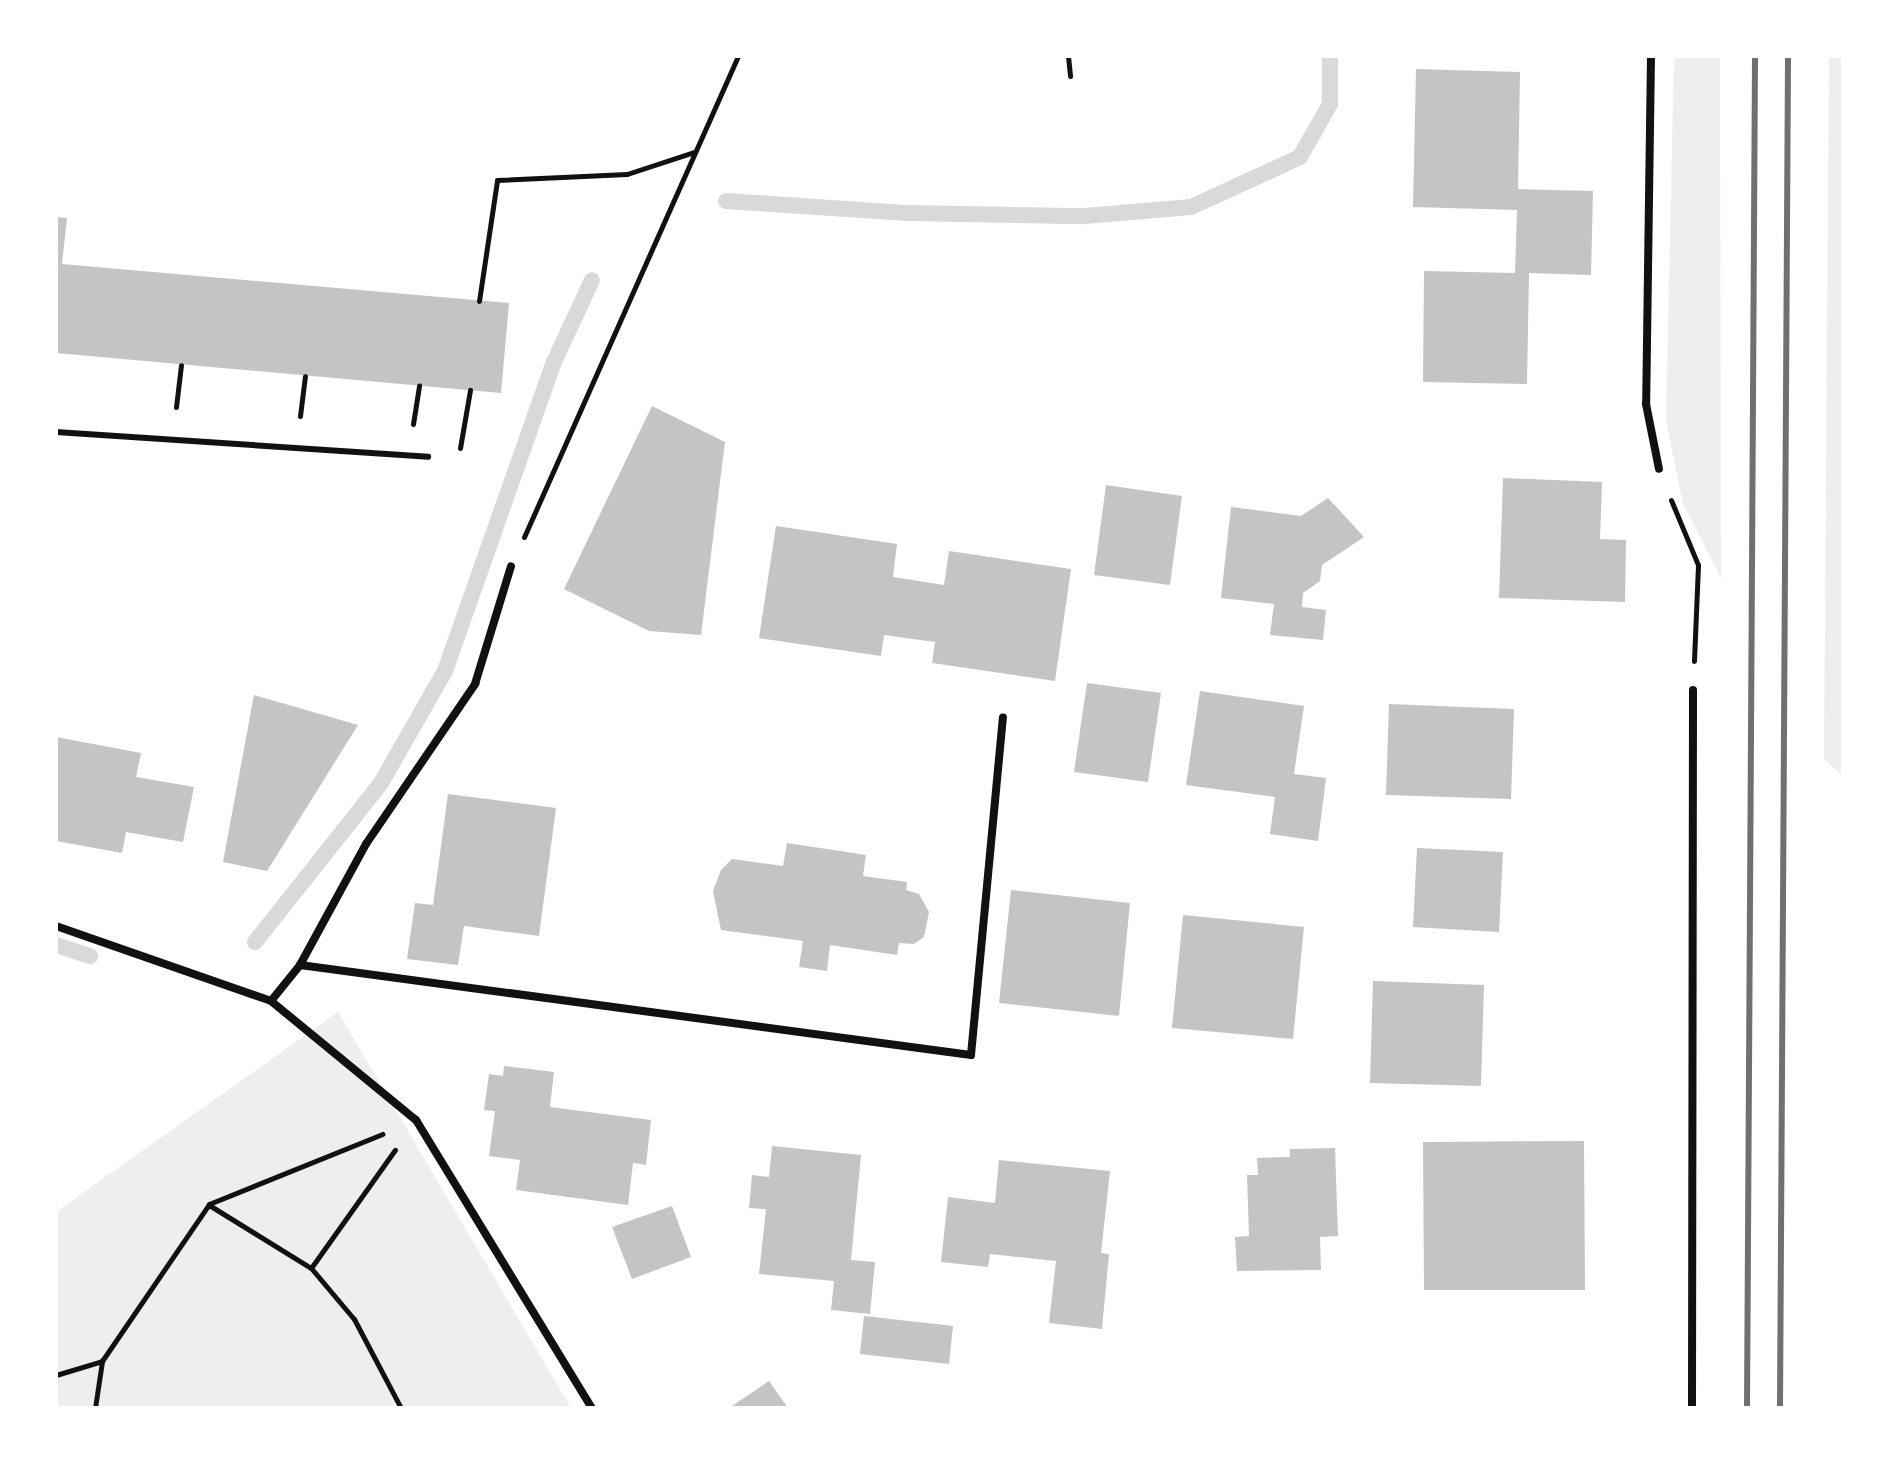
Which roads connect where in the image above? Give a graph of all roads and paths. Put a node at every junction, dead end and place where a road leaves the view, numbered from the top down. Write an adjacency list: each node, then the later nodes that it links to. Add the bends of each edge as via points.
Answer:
1 (738, 56): 5 (path)
2 (1068, 56): 4 (path)
3 (1651, 56): 12 (street, via 1646,404)
4 (1070, 76)
5 (695, 152): 6 (path, via 627,174 497,180); 13 (path)
6 (479, 301)
7 (181, 365): 10 (path)
8 (470, 390): 11 (path, via 460,449)
9 (56, 432): 10 (lane)
10 (172, 440): 11 (lane)
11 (428, 457)
12 (1659, 469): 14 (path, via 1698,565)
13 (511, 566): 17 (street, via 475,684 366,844)
14 (1693, 690): 27 (street)
15 (1003, 718): 17 (street, via 971,1055)
16 (56, 926): 18 (street)
17 (300, 965): 18 (street)
18 (271, 1001): 19 (street)
19 (416, 1120): 20 (path); 21 (path); 26 (street)
20 (209, 1204): 21 (path); 22 (path)
21 (311, 1268): 25 (path, via 354,1319)
22 (102, 1361): 23 (path); 24 (path)
23 (56, 1375)
24 (95, 1408)
25 (401, 1408)
26 (592, 1408)
27 (1692, 1408)

